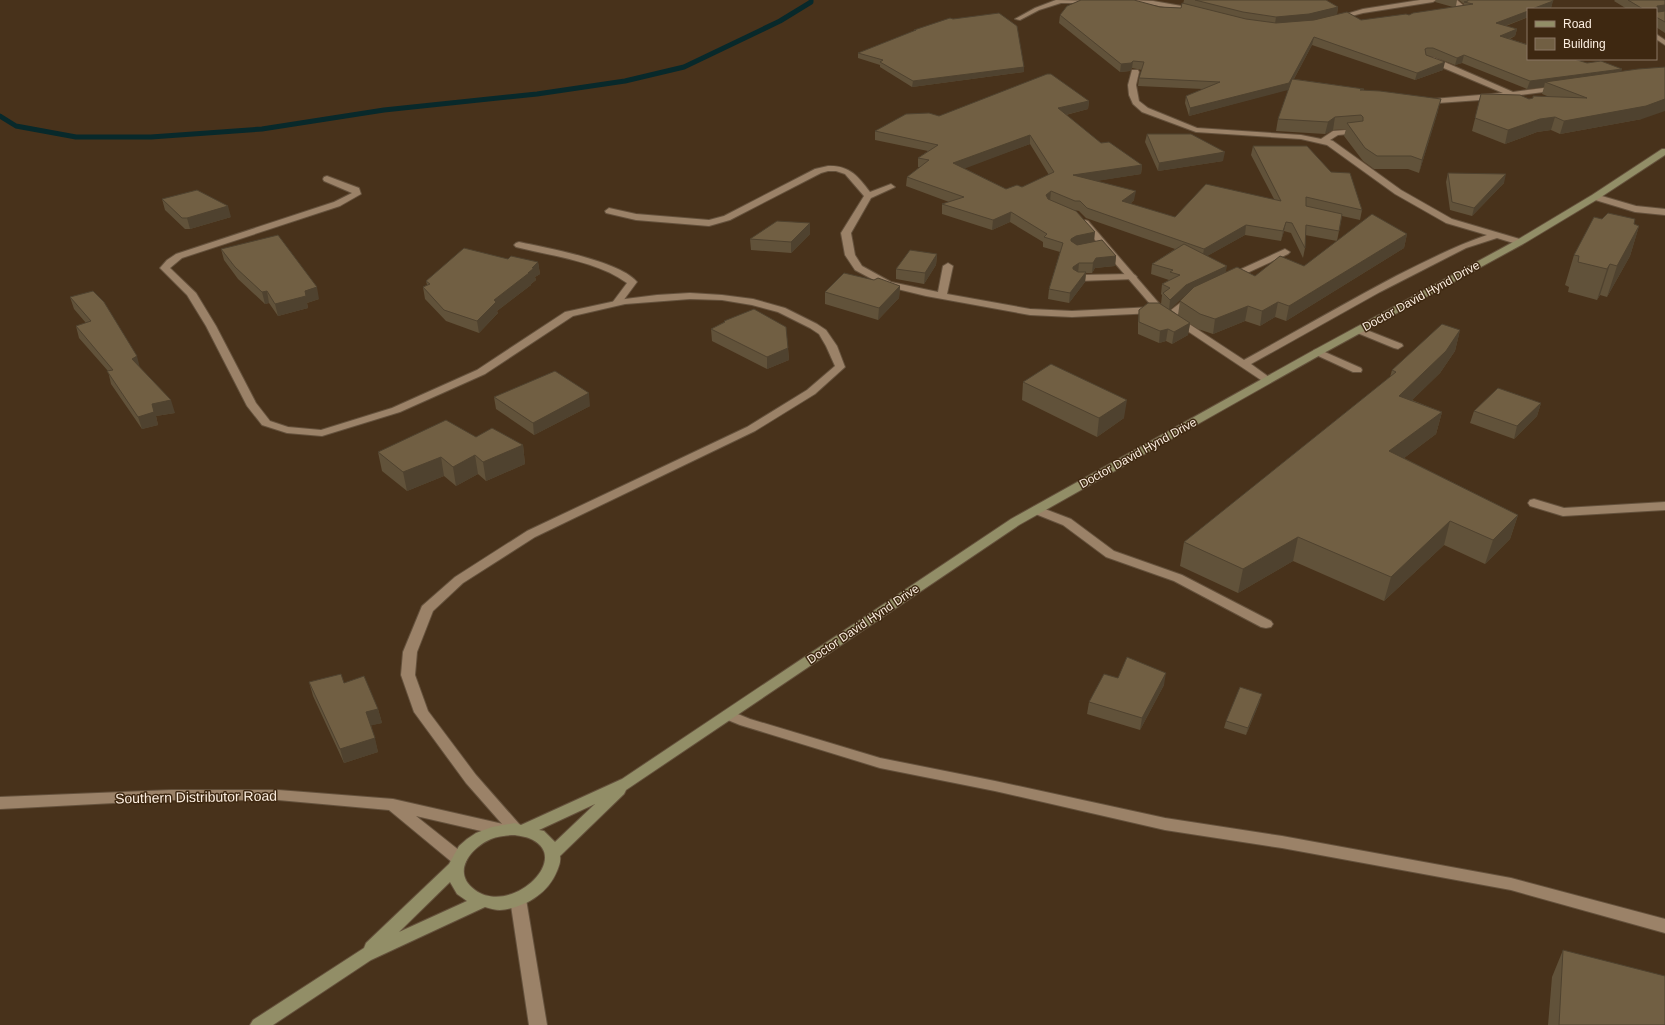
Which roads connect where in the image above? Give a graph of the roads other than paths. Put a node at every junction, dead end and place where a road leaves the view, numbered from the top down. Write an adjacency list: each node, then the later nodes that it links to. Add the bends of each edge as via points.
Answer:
1 (1433, 0): 5 (street)
2 (1454, 0): 6 (street)
3 (1098, 2): 9 (street, via 1060,1)
4 (1118, 2): 7 (street, via 1153,3)
5 (1410, 3): 8 (street, via 1407,6); 10 (street)
6 (1462, 7)
7 (1202, 12)
8 (1407, 13)
9 (1018, 19)
10 (1327, 20)
11 (1428, 59): 14 (street)
12 (1135, 72): 22 (street, via 1132,85 1136,102 1145,110 1196,130 1301,137)
13 (1481, 73): 14 (street)
14 (1475, 78): 15 (street); 18 (street)
15 (1456, 80)
16 (1567, 87): 17 (street)
17 (1528, 92): 18 (street); 19 (street)
18 (1511, 97): 20 (street)
19 (1544, 100)
20 (1418, 103)
21 (1356, 131): 22 (street, via 1336,133)
22 (1323, 141): 31 (street, via 1380,176 1398,192 1449,221)
23 (1665, 151): 27 (main road, Doctor David Hynd Drive)
24 (327, 179): 43 (street, via 356,190 357,194 337,204 179,256 165,268 191,293 252,404 266,423 286,430 322,433 396,410 481,372 569,314)
25 (891, 187): 26 (street)
26 (868, 196): 28 (street, via 848,171 831,168 818,171 727,218 709,223 636,217); 42 (street, via 846,233 850,255 858,268 888,284)
27 (1595, 197): 29 (street, via 1635,209); 32 (main road, Doctor David Hynd Drive)
28 (609, 211)
29 (1663, 211)
30 (1078, 218): 34 (street)
31 (1497, 235): 32 (street); 49 (street, via 1463,246 1441,257)
32 (1520, 242): 46 (main road, Doctor David Hynd Drive)
33 (519, 245): 43 (street, via 621,273 632,282)
34 (1104, 245): 35 (street); 38 (street)
35 (1090, 247)
36 (1285, 252): 40 (street)
37 (948, 266): 42 (street)
38 (1132, 277): 39 (street); 44 (street)
39 (1078, 278)
40 (1220, 283)
41 (1201, 293): 45 (street, via 1188,299)
42 (942, 296): 44 (street, via 1030,312 1072,314)
43 (617, 303): 60 (street, via 690,297 729,297 773,306 796,315 823,332 834,349 840,367 811,392 752,429 532,534 459,580 427,610 410,652 408,675 421,712 471,779)
44 (1160, 310): 45 (street)
45 (1170, 316): 49 (street)
46 (1359, 330): 47 (street); 48 (main road, Doctor David Hynd Drive)
47 (1398, 346)
48 (1318, 352): 50 (street); 51 (main road, Doctor David Hynd Drive)
49 (1244, 364): 51 (street)
50 (1357, 370)
51 (1268, 380): 54 (main road, Doctor David Hynd Drive)
52 (1534, 503): 53 (street, via 1564,512)
53 (1665, 506)
54 (1037, 510): 55 (street, via 1067,522 1110,554 1178,578); 56 (main road, Doctor David Hynd Drive, via 1015,522)
55 (1266, 624)
56 (728, 715): 57 (main road, Doctor David Hynd Drive); 65 (street, via 880,763 1165,824 1282,842 1511,884)
57 (627, 783): 60 (main road, Doctor David Hynd Drive); 61 (main road, Doctor David Hynd Drive)
58 (0, 803): 59 (street, Southern Distributor Road, via 171,795 278,795)
59 (393, 805): 60 (street, Southern Distributor Road); 62 (street)
60 (514, 830): 61 (main road, via 535,834 543,839); 62 (main road, via 492,832 472,843 464,850)
61 (552, 854): 63 (main road, via 553,862 546,880 538,888)
62 (458, 863): 64 (main road, via 456,876 459,885 465,892); 66 (main road)
63 (518, 899): 64 (main road, via 506,902); 68 (street)
64 (483, 901): 66 (main road)
65 (1665, 926)
66 (365, 955): 67 (main road)
67 (259, 1025)
68 (538, 1025)

